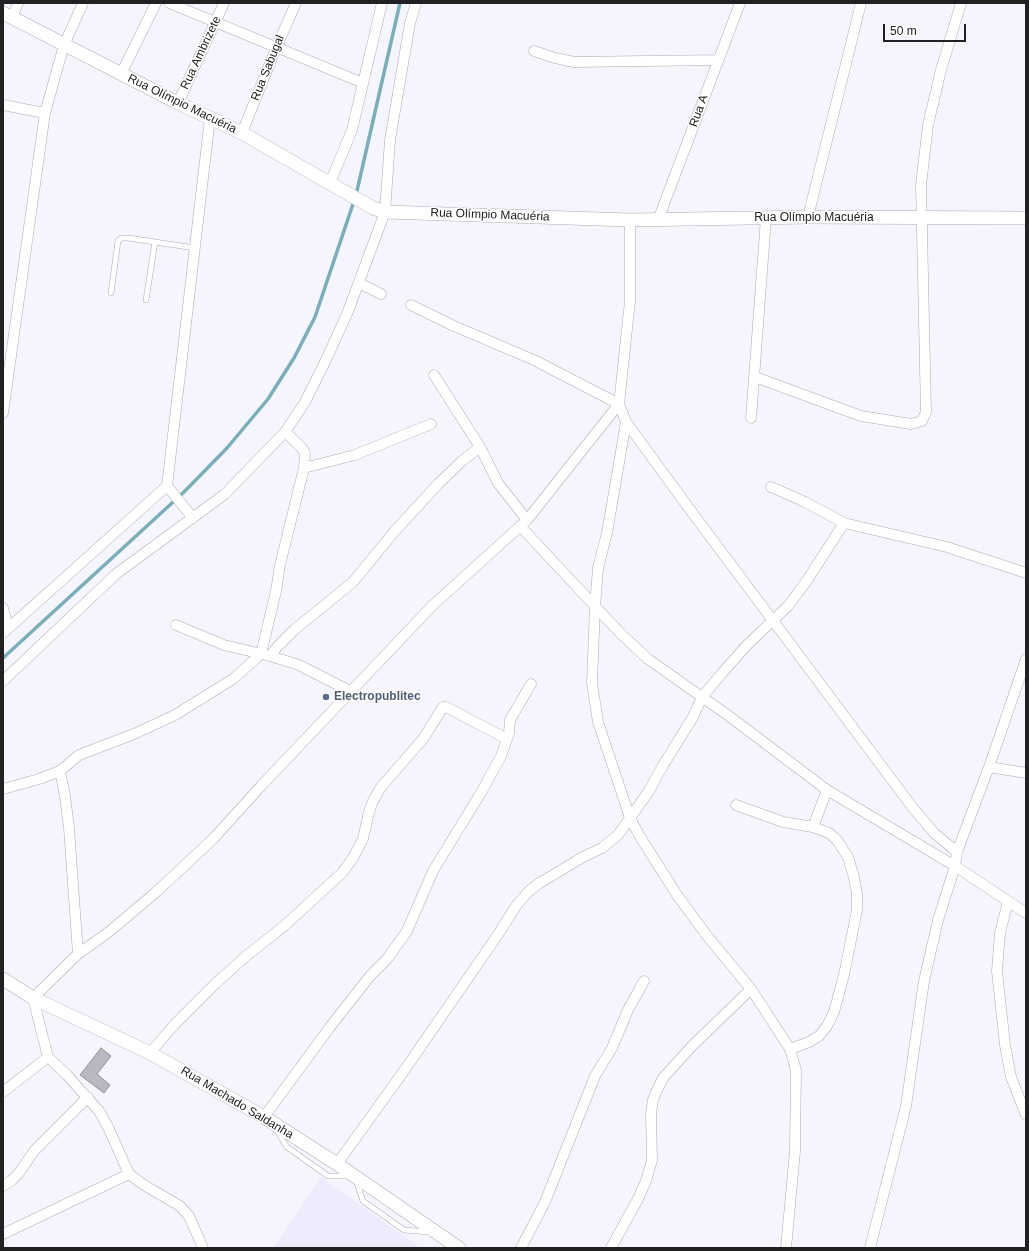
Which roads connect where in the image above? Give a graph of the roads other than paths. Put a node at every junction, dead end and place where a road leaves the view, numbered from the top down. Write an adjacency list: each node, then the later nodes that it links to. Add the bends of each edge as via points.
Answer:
1 (18, 3): 12 (street)
2 (83, 3): 14 (street)
3 (156, 3): 18 (street)
4 (169, 3): 13 (street)
5 (224, 3): 13 (street, Rua Ambrizete)
6 (296, 3): 15 (street, Rua Sabugal)
7 (382, 3): 19 (street)
8 (416, 3): 26 (street, via 410,23)
9 (740, 3): 17 (street, Rua A)
10 (861, 3): 27 (street)
11 (961, 3): 29 (street, via 928,125 921,185)
12 (7, 16): 14 (street, Rua Olímpio Macuéria)
13 (216, 22): 15 (street); 20 (street, Rua Ambrizete)
14 (64, 45): 18 (street, Rua Olímpio Macuéria); 22 (street)
15 (276, 48): 19 (street); 24 (street, Rua Sabugal)
16 (534, 51): 17 (street, via 574,62)
17 (718, 60): 32 (street, Rua A)
18 (121, 74): 20 (street, Rua Olímpio Macuéria)
19 (363, 83): 25 (street, via 352,130)
20 (178, 103): 23 (street, Rua Olímpio Macuéria)
21 (3, 105): 22 (street)
22 (45, 113): 42 (street)
23 (210, 118): 24 (street, Rua Olímpio Macuéria); 34 (street)
24 (242, 133): 25 (street, Rua Olímpio Macuéria)
25 (334, 186): 26 (street, Rua Olímpio Macuéria)
26 (379, 210): 31 (street, Rua Olímpio Macuéria); 35 (street)
27 (808, 217): 28 (street, Rua Olímpio Macuéria); 29 (street, Rua Olímpio Macuéria)
28 (766, 218): 32 (street, Rua Olímpio Macuéria); 41 (street)
29 (922, 218): 30 (street, Rua Olímpio Macuéria); 41 (street, via 926,412 922,421 911,424 861,416)
30 (1026, 218)
31 (630, 220): 32 (street, Rua Olímpio Macuéria); 43 (street, via 630,301)
32 (658, 220)
33 (155, 242): 34 (lane); 36 (lane, via 128,238 122,238 118,242); 38 (lane)
34 (195, 248): 51 (street)
35 (359, 283): 37 (street); 48 (street, via 322,369)
36 (111, 293)
37 (381, 294)
38 (146, 300)
39 (411, 305): 43 (street, via 534,360)
40 (434, 375): 49 (street)
41 (754, 377): 45 (street)
42 (5, 395): 44 (street)
43 (619, 404): 46 (street); 54 (street)
44 (3, 413)
45 (751, 418)
46 (626, 422): 57 (street, via 608,533 598,568); 59 (street)
47 (432, 424): 50 (street, via 355,455)
48 (286, 432): 50 (street, via 305,453); 53 (street, via 226,494)
49 (480, 447): 54 (street, via 498,483); 62 (street, via 438,484 353,582)
50 (304, 468): 62 (street, via 280,564)
51 (167, 486): 53 (street); 61 (street)
52 (771, 487): 55 (street)
53 (193, 518): 64 (street, via 116,574)
54 (523, 523): 57 (street); 66 (street, via 432,606)
55 (844, 523): 56 (street, via 947,547); 59 (street, via 806,582 788,606)
56 (1026, 573)
57 (595, 606): 67 (street, via 648,659); 75 (street, via 592,683 598,722)
58 (3, 608): 61 (street)
59 (772, 621): 67 (street, via 722,672); 77 (street, via 913,808 934,833)
60 (176, 625): 62 (street, via 224,645)
61 (5, 630)
62 (266, 655): 66 (street, via 300,665); 70 (street, via 175,715 79,755)
63 (1026, 659): 69 (street)
64 (3, 681)
65 (531, 684): 68 (street, via 510,720)
66 (350, 691): 81 (street, via 214,838 155,893)
67 (702, 697): 73 (street); 75 (street, via 649,791)
68 (507, 738): 87 (street, via 443,707 423,739 381,787 372,803 363,839 354,858 342,873 215,984); 92 (street, via 501,756 482,791 433,871 407,931 326,1033)
69 (989, 767): 71 (street); 77 (street)
70 (60, 771): 72 (street); 81 (street, via 69,828)
71 (1026, 773)
72 (3, 790)
73 (827, 790): 76 (street); 78 (street)
74 (736, 805): 76 (street, via 783,822)
75 (630, 818): 84 (street, via 690,913); 93 (street, via 618,835 602,848 528,892 516,906)
76 (813, 827): 86 (street, via 829,832 848,857 857,893 857,910 834,1012 819,1036)
77 (957, 852): 78 (street)
78 (955, 866): 79 (street); 103 (street, via 938,920 924,981 906,1106)
79 (1008, 901): 80 (street); 91 (street, via 1000,933 997,971 1011,1077)
80 (1026, 914)
81 (78, 954): 85 (street)
82 (3, 979): 85 (street, Rua Machado Saldanha)
83 (644, 981): 100 (street, via 612,1048 595,1076 544,1202)
84 (751, 989): 86 (street); 101 (street, via 692,1046 663,1078 656,1090 651,1113 652,1160 638,1199)
85 (33, 998): 87 (street, Rua Machado Saldanha); 88 (street)
86 (790, 1049): 102 (street, via 796,1070 795,1151)
87 (150, 1053): 92 (street, Rua Machado Saldanha)
88 (48, 1057): 89 (street); 90 (street)
89 (3, 1092)
90 (88, 1097): 94 (street, via 108,1127); 96 (street, via 34,1151 19,1173)
91 (1026, 1115)
92 (268, 1120): 93 (street, Rua Machado Saldanha); 95 (lane, via 287,1147 328,1176)
93 (337, 1164): 95 (street, Rua Machado Saldanha)
94 (129, 1174): 97 (street); 98 (street, via 180,1206 189,1216)
95 (355, 1176): 99 (street, Rua Machado Saldanha)
96 (3, 1186)
97 (3, 1234)
98 (203, 1248)
99 (459, 1248)
100 (521, 1248)
101 (611, 1248)
102 (786, 1248)
103 (870, 1248)

